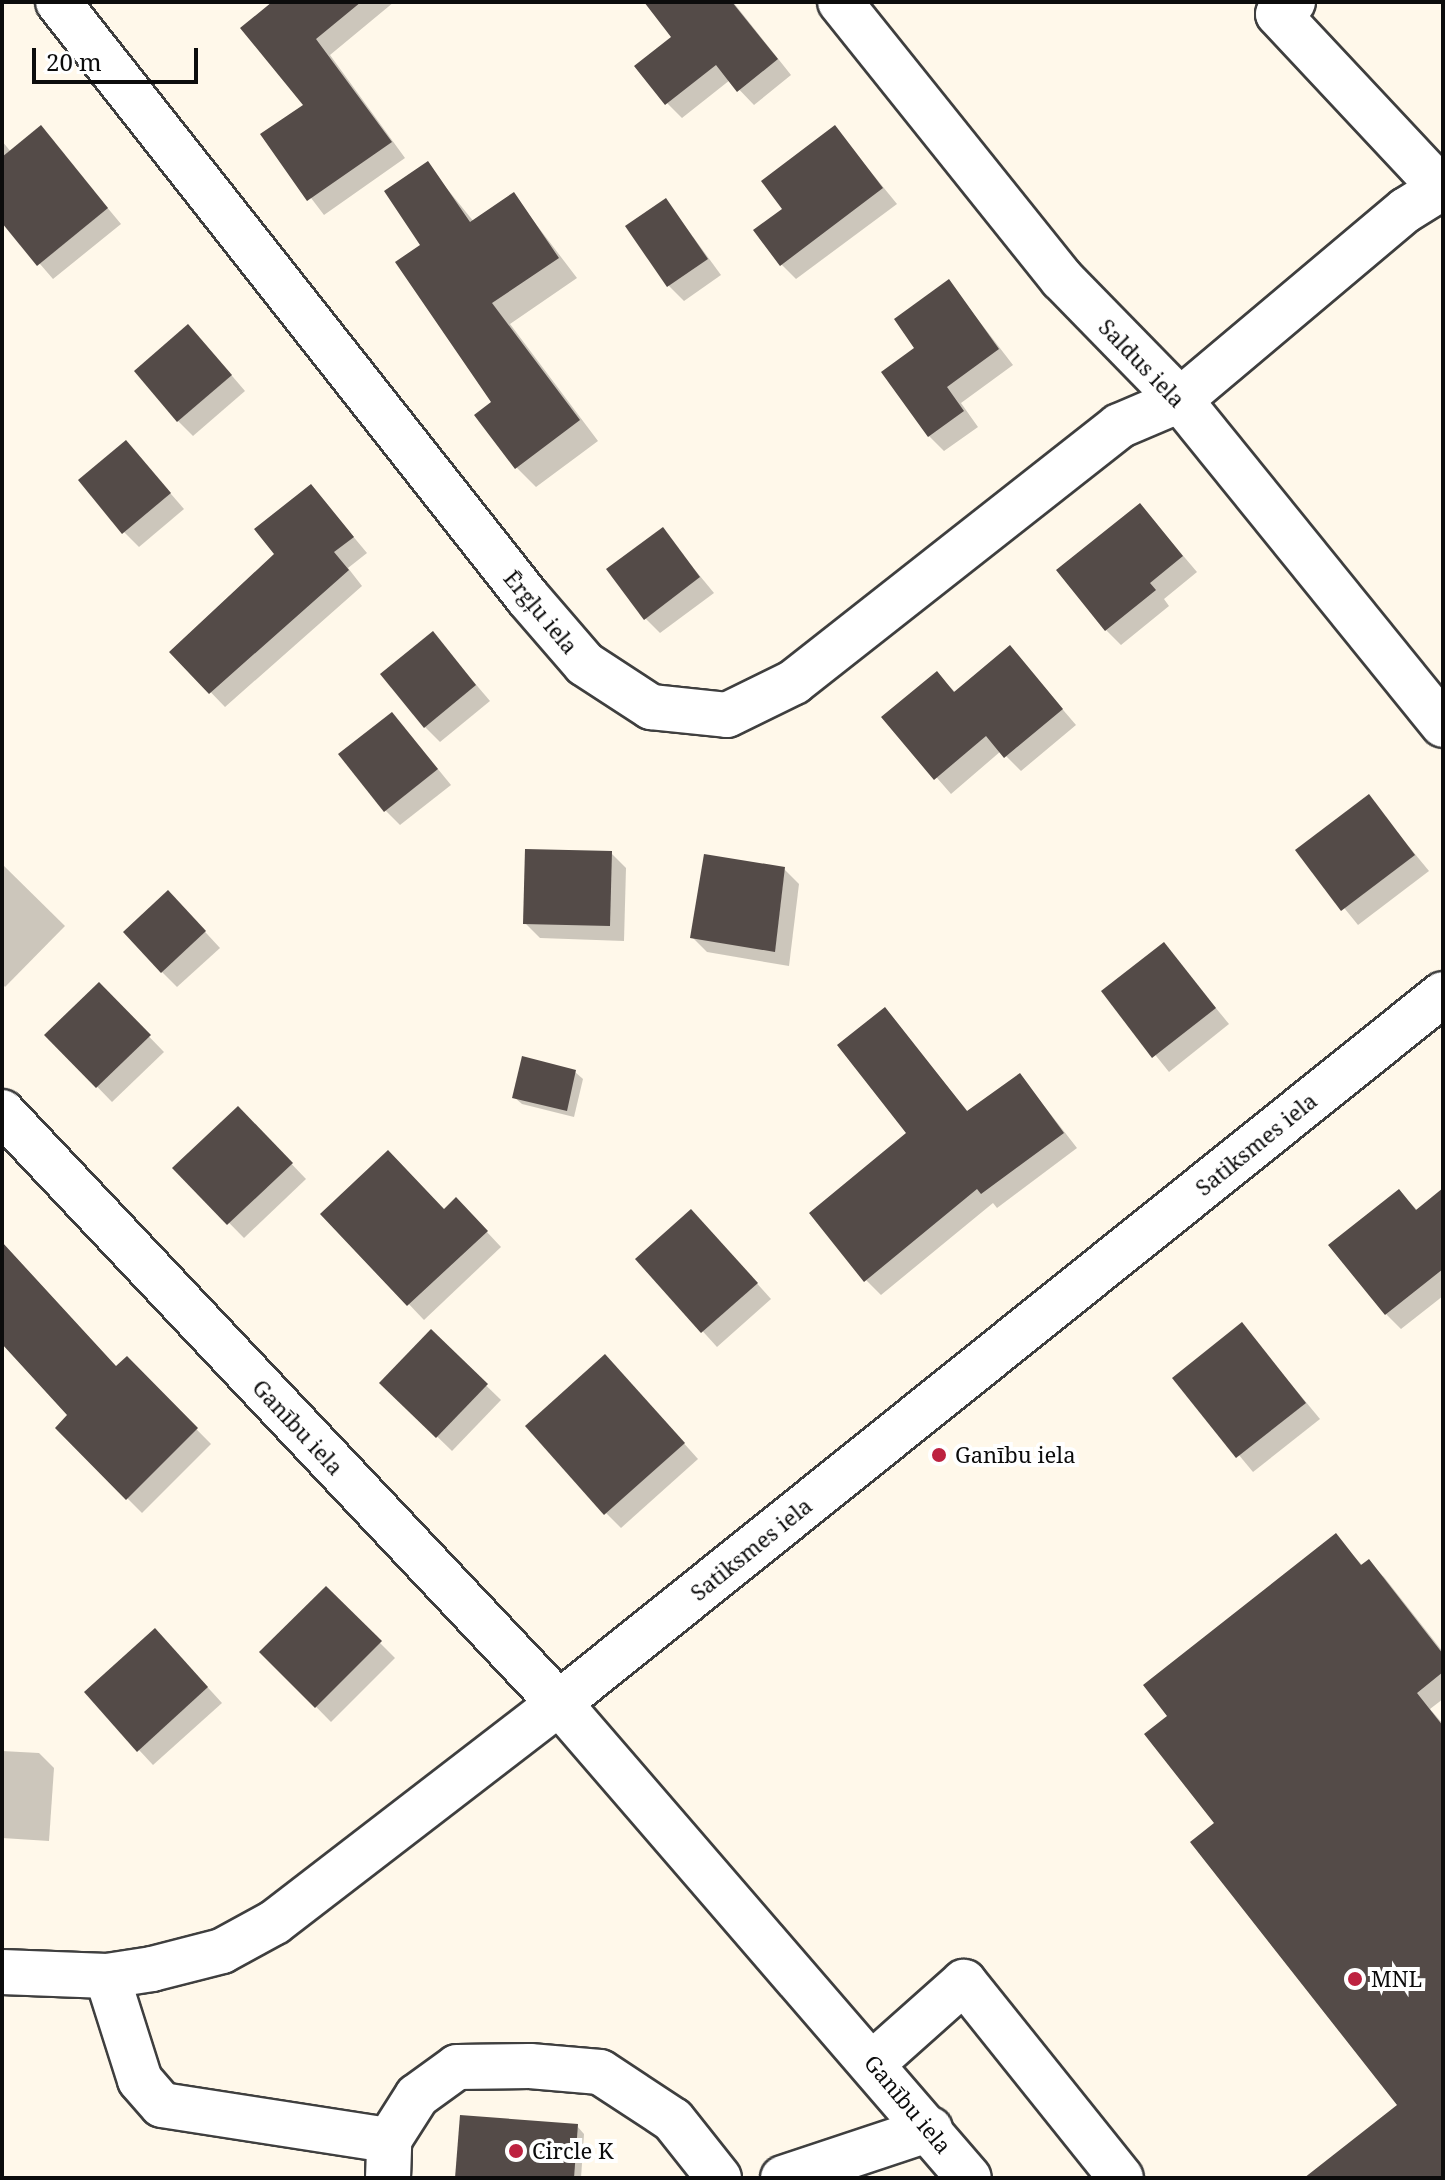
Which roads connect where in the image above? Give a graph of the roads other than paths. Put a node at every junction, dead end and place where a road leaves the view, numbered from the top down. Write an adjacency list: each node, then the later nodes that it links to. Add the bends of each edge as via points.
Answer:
1 (58, 2): 5 (street, Ērgļu iela, via 528,598 585,664 651,707 727,715 794,682 1119,426)
2 (840, 2): 5 (street, Saldus iela, via 1062,279)
3 (1293, 2): 4 (street, via 1278,14)
4 (1442, 187): 5 (street, Ērgļu iela)
5 (1180, 400): 6 (street, Saldus iela)
6 (1443, 725)
7 (1443, 994): 9 (street, Satiksmes iela)
8 (2, 1112): 9 (street, Ganību iela)
9 (559, 1703): 11 (street, Satiksmes iela, via 275,1922 222,1951); 12 (street, Ganību iela)
10 (2, 1972): 11 (street, Satiksmes iela)
11 (107, 1976): 14 (street, via 140,2080 162,2105)
12 (873, 2063): 13 (street, Ganību iela); 18 (street, via 964,1982)
13 (930, 2129): 16 (street); 17 (street, Ganību iela)
14 (389, 2159): 15 (street, via 417,2096 457,2067 530,2066 600,2072 673,2120)
15 (719, 2178)
16 (783, 2178)
17 (969, 2178)
18 (1121, 2178)

